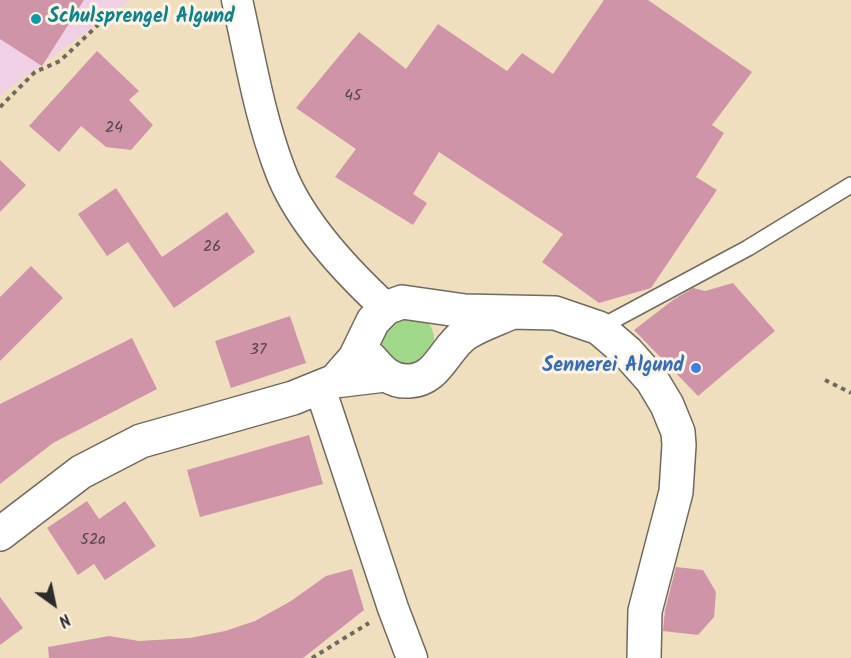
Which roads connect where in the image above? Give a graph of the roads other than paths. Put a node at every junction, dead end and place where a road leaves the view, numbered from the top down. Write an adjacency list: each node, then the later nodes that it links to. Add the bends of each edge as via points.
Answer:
1 (237, 0): 4 (street, via 265,122 281,172 309,221 355,280)
2 (851, 185): 6 (lane, via 748,248)
3 (421, 304): 4 (main road, via 402,302); 5 (main road); 8 (main road, via 438,316 447,338)
4 (386, 308): 7 (main road, via 373,321)
5 (509, 313): 6 (main road, via 555,313); 8 (main road, via 464,335)
6 (598, 328): 13 (main road, via 627,351 652,380 678,432 676,492 645,611)
7 (367, 336): 9 (main road, via 370,359); 10 (main road, via 355,358)
8 (444, 359): 9 (main road, via 432,373 417,381 400,381)
9 (384, 375): 10 (main road)
10 (328, 385): 11 (main road, via 121,450 81,472); 12 (street, via 393,608)
11 (0, 534)
12 (412, 658)
13 (644, 658)

